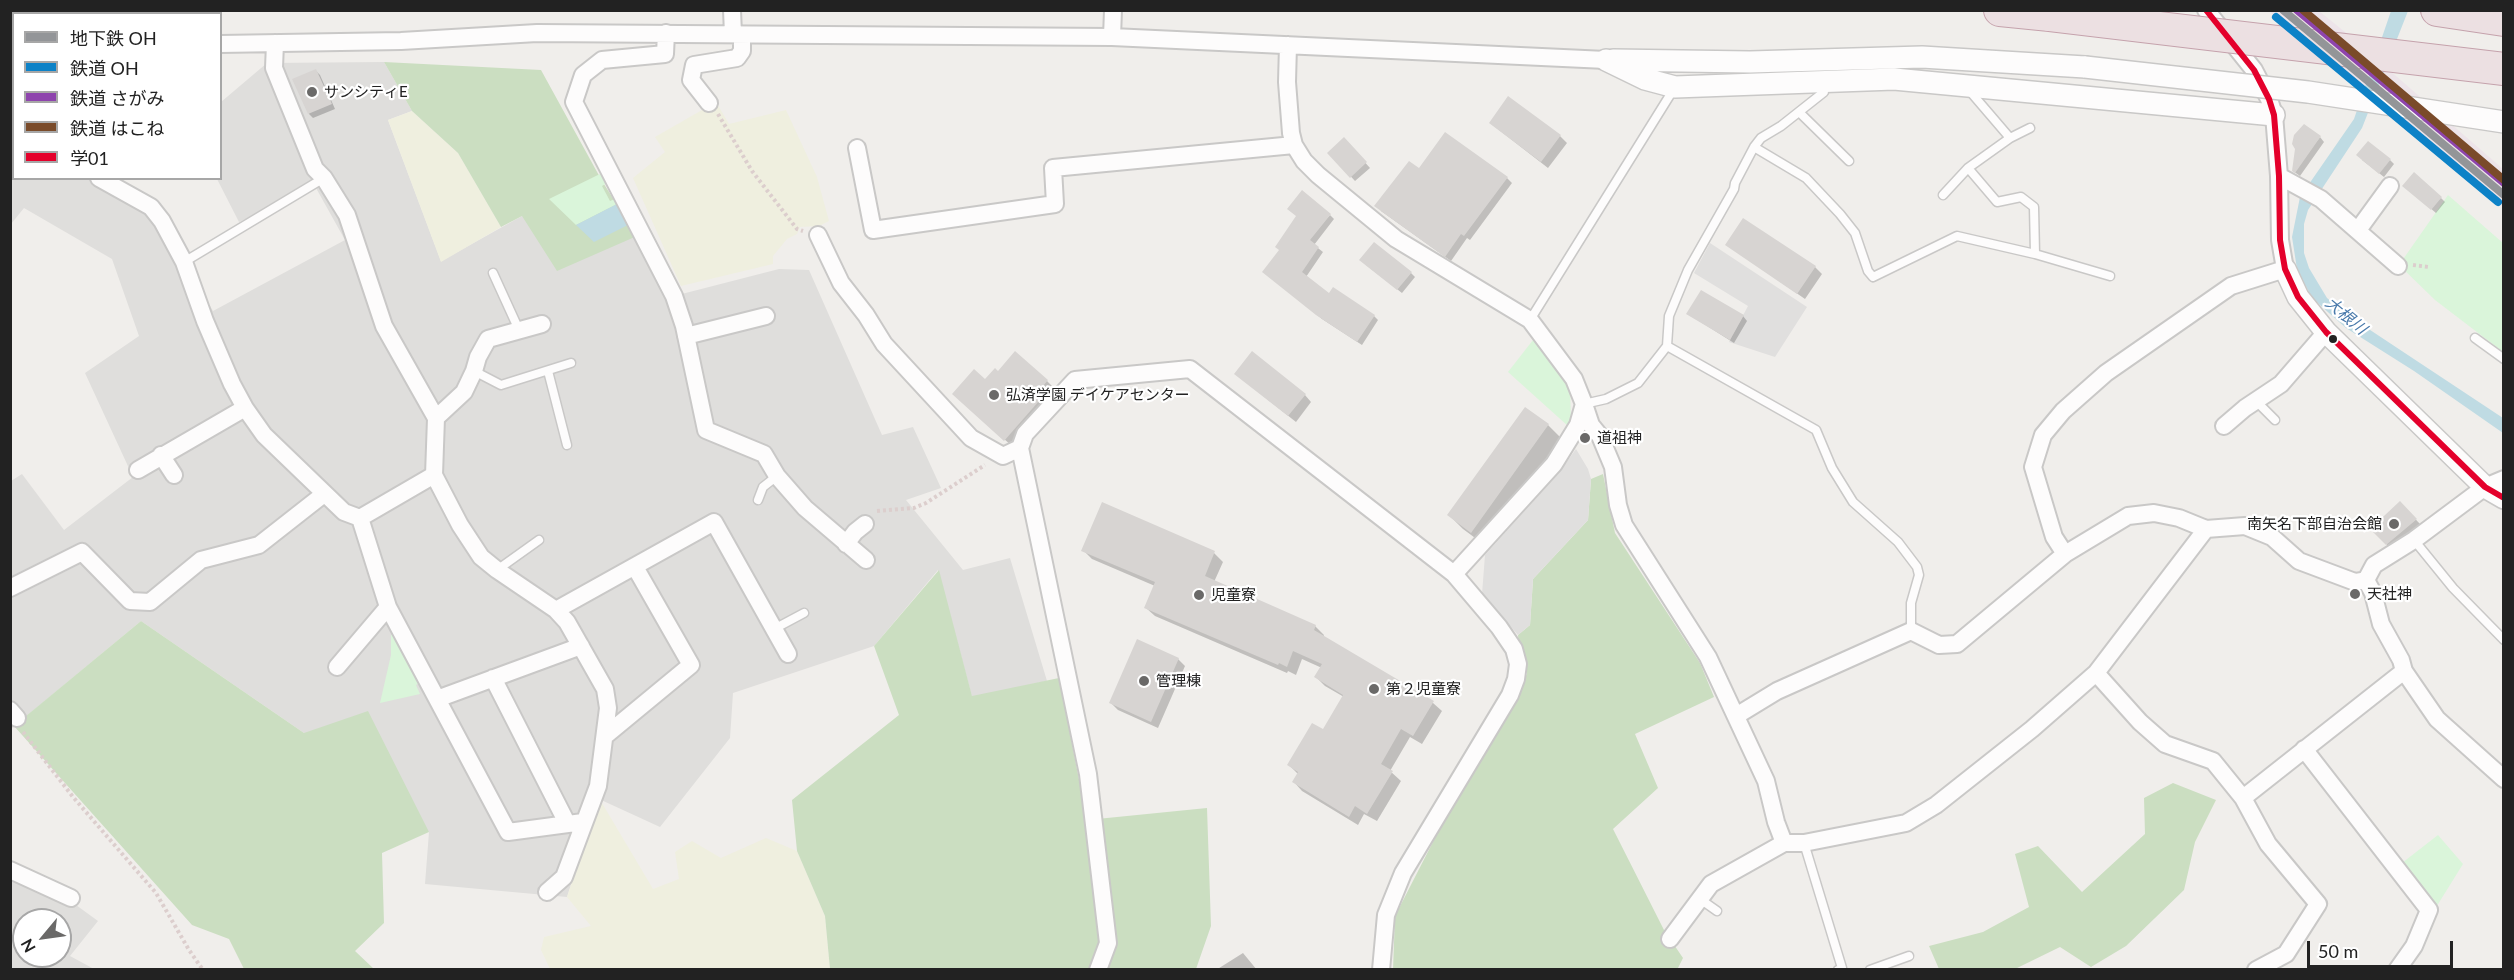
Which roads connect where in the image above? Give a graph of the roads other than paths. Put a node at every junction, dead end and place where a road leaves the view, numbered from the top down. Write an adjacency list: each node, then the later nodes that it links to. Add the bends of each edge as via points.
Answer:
1 (732, 10): 8 (street)
2 (1113, 10): 9 (street)
3 (2000, 10): 14 (highway, bridge)
4 (2206, 10): 20 (street, via 2254,70)
5 (2437, 10): 6 (highway)
6 (2504, 20)
7 (666, 33): 8 (street); 10 (street, via 537,33); 47 (street, via 665,54 602,60 583,75 574,102 674,296)
8 (737, 34): 9 (street); 18 (street, via 742,51 737,58 694,65 691,80)
9 (1112, 37): 12 (street)
10 (274, 43): 11 (street); 30 (street, via 274,68 315,169)
11 (222, 44)
12 (1288, 45): 13 (street); 24 (street, via 1287,82)
13 (1606, 60): 16 (street, via 1645,79); 21 (street, bridge, via 1750,62 1922,57 2085,67 2308,92)
14 (2504, 69)
15 (1823, 82): 16 (street); 17 (street, via 1894,79); 19 (lane, via 1824,92)
16 (1675, 87): 43 (lane)
17 (1966, 87): 20 (street); 23 (lane)
18 (711, 104)
19 (1799, 112): 25 (lane); 27 (lane)
20 (2274, 115): 29 (street)
21 (2504, 122)
22 (2030, 128): 23 (lane)
23 (2010, 138): 28 (lane)
24 (1294, 145): 26 (street, via 1053,168 1055,204 873,230); 43 (street, via 1318,175 1396,239)
25 (1754, 147): 36 (lane, via 1806,178 1840,214 1855,233 1873,277 1957,236); 49 (lane, via 1688,270 1669,316)
26 (857, 148)
27 (1849, 161)
28 (1968, 168): 33 (lane); 36 (lane, via 1997,202 2021,196 2034,207)
29 (2279, 176): 34 (street, via 2321,199); 39 (street, via 2280,240)
30 (324, 178): 37 (lane); 57 (street, via 347,215 384,326)
31 (103, 180): 37 (street, via 151,207)
32 (2390, 186): 34 (street)
33 (1943, 195)
34 (2358, 230): 38 (street)
35 (818, 234): 61 (street, via 841,283 884,344 971,438 1003,456)
36 (2036, 254): 41 (lane)
37 (184, 262): 56 (street)
38 (2398, 266)
39 (2285, 269): 46 (street, via 2298,297); 77 (street, via 2231,286 2106,373 2063,411 2043,435 2033,467 2054,537)
40 (493, 273): 45 (lane)
41 (2110, 276)
42 (766, 316): 47 (street)
43 (1530, 320): 55 (street, via 1574,379)
44 (542, 324): 45 (street)
45 (519, 330): 52 (street, via 488,339)
46 (2326, 332): 54 (street, via 2281,384); 67 (street)
47 (686, 336): 66 (street, via 706,430 764,454)
48 (2475, 338): 50 (lane)
49 (1667, 346): 55 (lane, via 1638,382 1606,399); 88 (lane, via 1816,430 1854,502 1898,542 1917,567)
50 (2504, 359)
51 (571, 363): 53 (lane)
52 (474, 371): 53 (lane, via 501,385); 57 (street, via 464,392)
53 (548, 371): 60 (lane)
54 (2257, 402): 58 (lane); 59 (street)
55 (1584, 404): 81 (street, via 1578,425 1554,464); 97 (street, via 1613,467 1624,525 1708,657)
56 (245, 408): 62 (street); 68 (street, via 264,435)
57 (436, 418): 65 (street)
58 (2275, 420)
59 (2223, 426)
60 (567, 445)
61 (1020, 448): 81 (street, via 1025,434 1075,380 1190,369); 112 (street, via 1088,774 1108,943)
62 (161, 455): 63 (street); 64 (street)
63 (138, 470)
64 (174, 475)
65 (434, 476): 71 (street); 80 (street, via 471,541)
66 (777, 476): 70 (lane, via 763,487); 76 (street, via 805,508)
67 (2494, 483): 69 (street); 75 (street)
68 (324, 494): 71 (street, via 344,512); 83 (street, via 259,545 201,560 150,602 130,602 82,552)
69 (2504, 498)
70 (758, 500)
71 (360, 518): 84 (street)
72 (868, 520): 76 (street)
73 (2206, 529): 77 (street, via 2154,513 2128,516); 82 (street, via 2245,526 2272,537 2299,561 2355,582); 94 (street)
74 (539, 540): 80 (lane)
75 (2414, 540): 82 (street, via 2374,565); 89 (lane, via 2453,588)
76 (846, 544): 78 (street)
77 (2065, 554): 88 (street, via 1957,644 1939,645)
78 (866, 560)
79 (635, 567): 85 (street); 87 (street, via 714,522); 98 (street, via 691,665)
80 (497, 570): 85 (street)
81 (1454, 574): 113 (street, via 1514,649 1516,679 1403,873 1386,915)
82 (2366, 580): 93 (street, via 2381,624)
83 (10, 588)
84 (388, 607): 92 (street); 96 (street)
85 (556, 610): 90 (street)
86 (804, 613): 87 (lane)
87 (774, 629): 91 (street)
88 (1911, 631): 97 (street, via 1777,691)
89 (2504, 640)
90 (581, 646): 95 (street); 98 (street, via 605,689)
91 (788, 654)
92 (337, 667)
93 (2404, 671): 99 (street); 100 (street, via 2437,719)
94 (2096, 673): 101 (street, via 2165,744 2213,761); 104 (street, via 1936,805 1906,822)
95 (494, 678): 96 (street); 102 (street)
96 (437, 699): 102 (street, via 508,832)
97 (1737, 716): 103 (street, via 1766,781)
98 (605, 735): 102 (street, via 598,786)
99 (2304, 749): 101 (street); 117 (street, via 2429,910 2415,946)
100 (2504, 779)
101 (2243, 798): 116 (street, via 2268,844 2318,904 2286,954)
102 (575, 823): 106 (street, via 564,877)
103 (1784, 843): 104 (street); 108 (street, via 1711,884)
104 (1804, 843): 114 (lane)
105 (10, 870): 107 (street)
106 (547, 892)
107 (71, 898)
108 (1700, 899): 109 (lane); 110 (street)
109 (1717, 911)
110 (1670, 939)
111 (1909, 956): 115 (lane)
112 (1098, 969)
113 (1381, 969)
114 (1841, 969)
115 (1870, 969)
116 (2256, 969)
117 (2397, 969)

